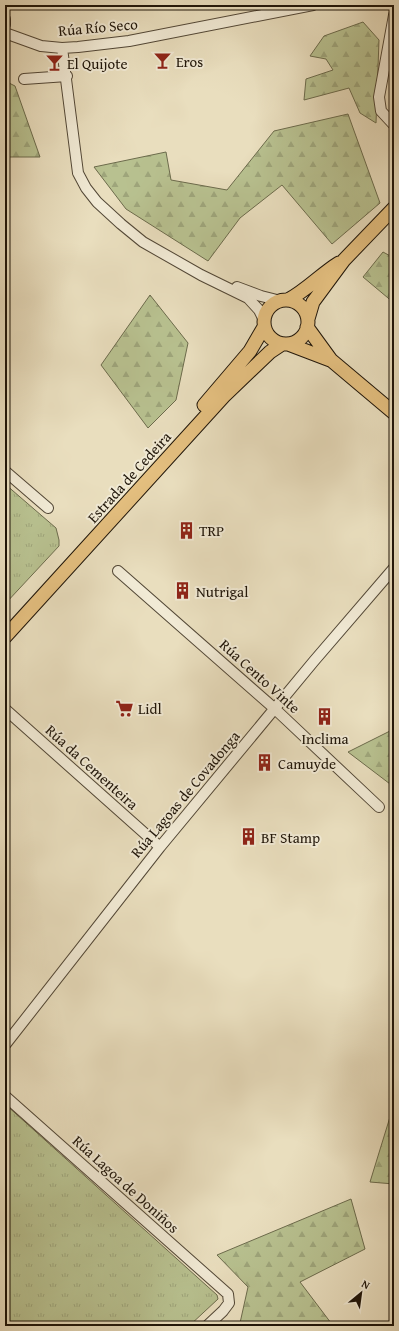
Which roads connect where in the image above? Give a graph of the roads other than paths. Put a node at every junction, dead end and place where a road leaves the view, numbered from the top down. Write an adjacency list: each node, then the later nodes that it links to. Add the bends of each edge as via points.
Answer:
1 (313, 5): 7 (street, Rúa Río Seco, via 129,41)
2 (391, 5): 4 (street)
3 (5, 19): 5 (street)
4 (393, 19): 10 (street, via 379,97 381,111)
5 (5, 25)
6 (5, 33): 7 (street, Rúa Río Seco, via 41,46)
7 (62, 48): 8 (street)
8 (67, 76): 9 (street); 13 (street, via 78,173 86,188 97,202 142,242)
9 (24, 79)
10 (394, 125)
11 (394, 208): 12 (main road)
12 (344, 260): 14 (main road, via 324,272 298,295); 15 (main road, via 313,302)
13 (201, 275): 14 (street, via 261,296); 16 (street, via 248,298 259,310)
14 (285, 300): 15 (main road, via 301,306 306,312); 16 (main road, via 269,308)
15 (308, 323): 17 (main road, via 300,339); 18 (main road, via 311,334)
16 (264, 324): 17 (main road, via 267,334 272,339); 24 (main road, Estrada de Cedeira, via 259,338 234,371)
17 (285, 344): 18 (main road); 25 (main road, Estrada de Cedeira, via 270,352 225,395)
18 (331, 360): 19 (main road)
19 (394, 413)
20 (5, 471): 21 (street)
21 (48, 508)
22 (394, 568): 27 (street, Rúa Lagoas de Covadonga)
23 (118, 570): 27 (street, Rúa Cento Vinte)
24 (5, 629)
25 (5, 638)
26 (5, 709): 29 (street, Rúa da Cementeira)
27 (275, 709): 28 (street, Rúa Cento Vinte); 29 (street, Rúa Lagoas de Covadonga)
28 (379, 807)
29 (160, 847): 30 (street, Rúa Lagoas de Covadonga)
30 (5, 1045)
31 (5, 1096): 32 (street, Rúa Lagoa de Doniños, via 228,1294 228,1303 223,1312)
32 (206, 1326)

